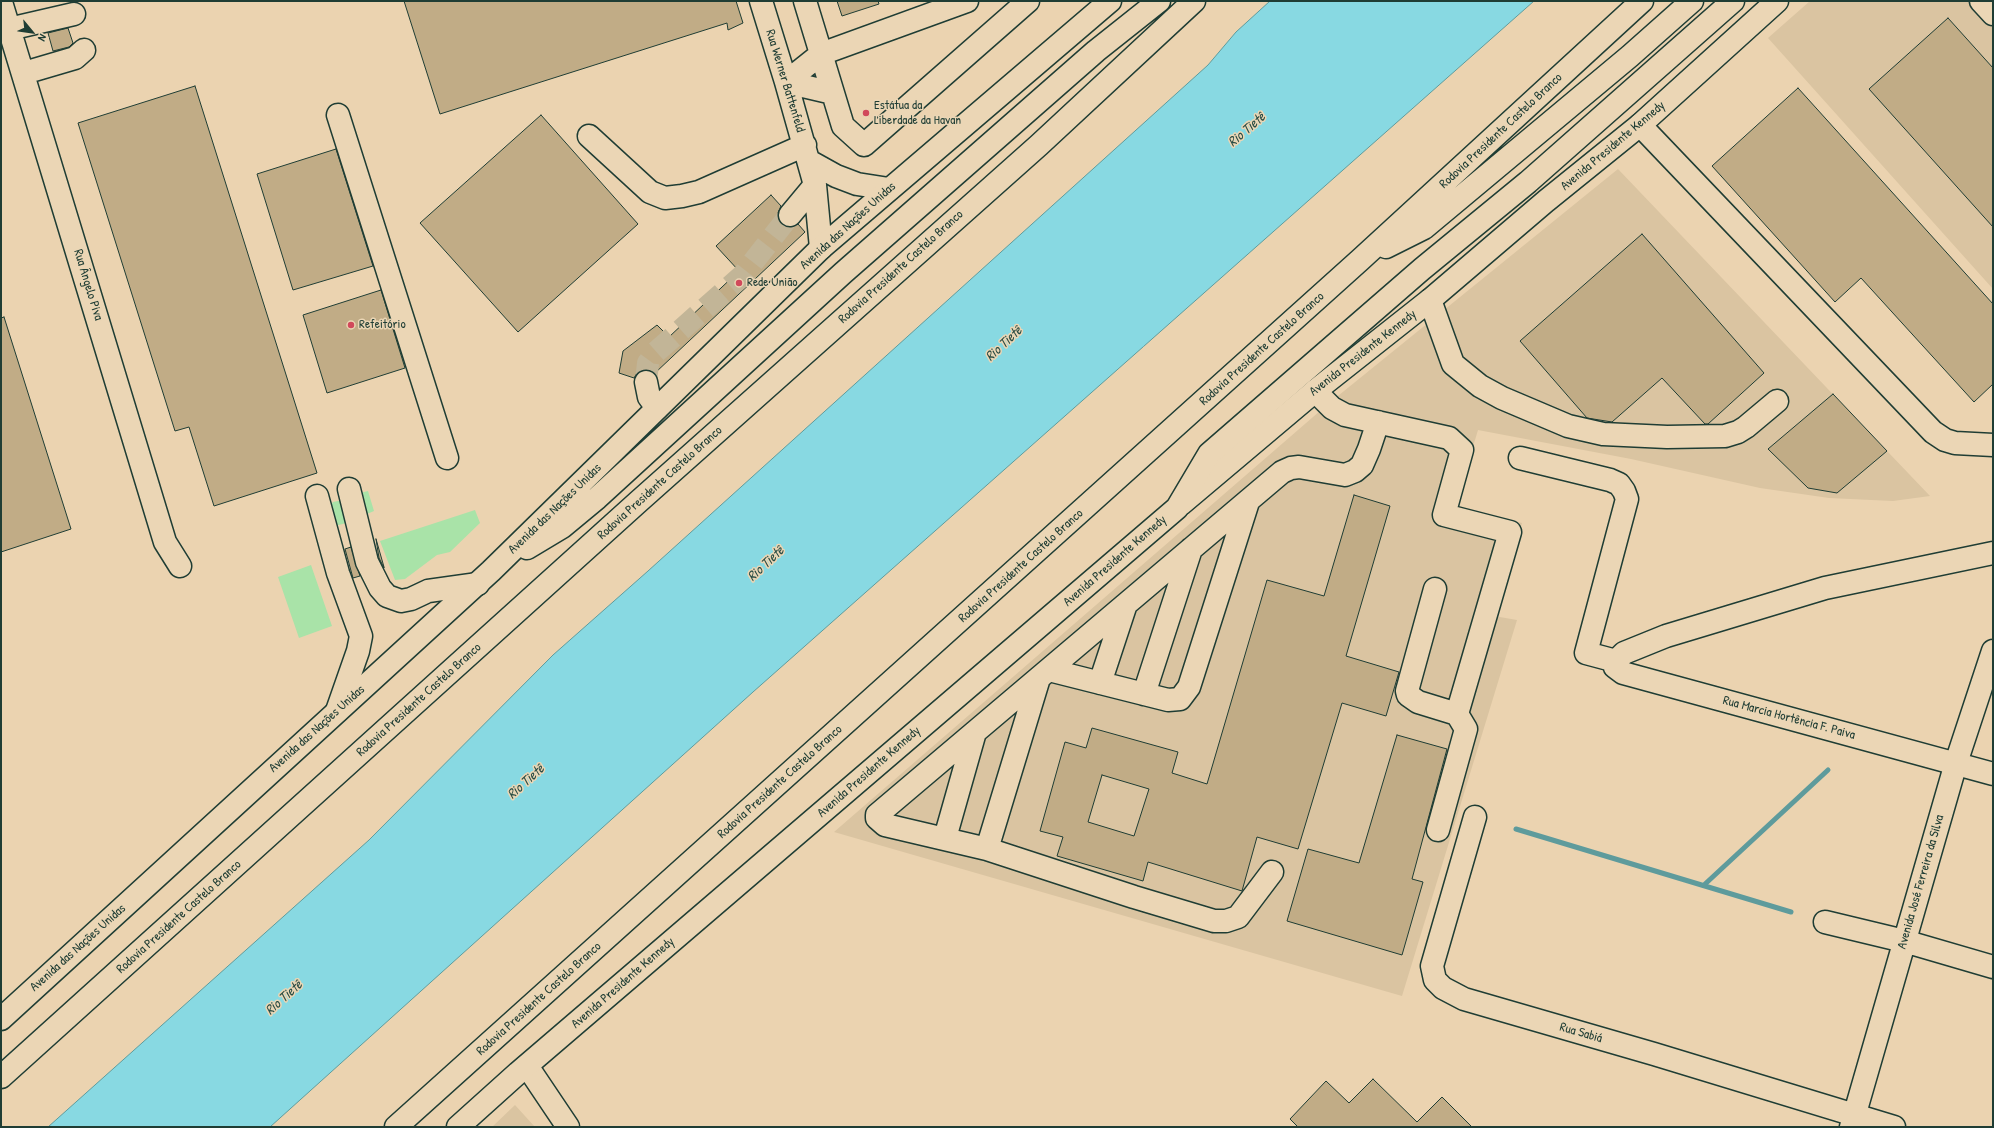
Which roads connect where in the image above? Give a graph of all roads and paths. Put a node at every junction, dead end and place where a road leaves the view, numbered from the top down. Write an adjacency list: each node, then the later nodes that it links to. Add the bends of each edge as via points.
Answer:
1 (761, 1): 20 (main road, Rua Werner Battenfeld)
2 (805, 1): 18 (main road)
3 (967, 1): 18 (main road)
4 (1028, 1): 21 (main road, via 864,146 843,126)
5 (1110, 1): 27 (main road, Avenida das Nações Unidas)
6 (1160, 1): 47 (main road, via 1096,51 843,273 597,498 562,527)
7 (1194, 1): 72 (main road, Rodovia Presidente Castelo Branco, via 1038,145 638,502)
8 (1642, 1): 30 (main road, Rodovia Presidente Castelo Branco)
9 (1692, 1): 30 (main road, via 1424,228)
10 (1733, 1): 43 (main road, via 1528,182 1422,269 1209,454)
11 (1777, 1): 23 (main road, Avenida Presidente Kennedy)
12 (1981, 1): 15 (main road)
13 (1, 2): 16 (main road, Rua Ângelo Piva)
14 (74, 14): 16 (main road)
15 (1993, 14)
16 (9, 28): 19 (main road, Rua Ângelo Piva)
17 (84, 50): 19 (main road, via 75,58)
18 (821, 54): 20 (main road); 21 (main road)
19 (24, 73): 46 (main road, Rua Ângelo Piva, via 166,542)
20 (786, 82): 21 (main road); 25 (main road, Rua Werner Battenfeld)
21 (833, 93)
22 (338, 115): 38 (main road)
23 (1640, 125): 31 (main road, Avenida Presidente Kennedy); 37 (main road, via 1933,432 1955,443)
24 (589, 136): 25 (main road, via 650,192 665,198 699,192)
25 (807, 153): 26 (main road, Rua Werner Battenfeld); 27 (main road, via 836,176 857,184)
26 (815, 185): 28 (main road); 29 (main road, Rua Werner Battenfeld)
27 (889, 189): 29 (main road, Avenida das Nações Unidas)
28 (790, 215)
29 (821, 248): 35 (main road, Avenida das Nações Unidas)
30 (1360, 260): 74 (main road, Rodovia Presidente Castelo Branco)
31 (1430, 300): 33 (main road, Avenida Presidente Kennedy); 34 (main road, via 1453,364 1480,386 1502,398 1568,426 1603,434 1725,436 1742,430)
32 (646, 382): 35 (main road, via 649,397)
33 (1315, 392): 36 (main road, via 1337,412); 43 (main road, Avenida Presidente Kennedy)
34 (1777, 401)
35 (657, 408): 47 (main road, Avenida das Nações Unidas)
36 (1378, 422): 42 (main road, via 1362,465 1356,471 1344,475 1299,467 1291,468 1282,472); 58 (main road, via 1444,436 1454,441 1462,450 1444,515 1510,532)
37 (1993, 445)
38 (447, 458)
39 (1520, 458): 53 (main road, Rua Marcia Hortência F. Paiva, via 1610,480 1619,484 1624,491 1627,499 1586,653)
40 (349, 489): 49 (main road, via 368,562)
41 (317, 496): 50 (main road, via 338,572)
42 (1248, 502): 44 (main road); 56 (main road, via 1189,687 1180,699 1168,700)
43 (1177, 508): 71 (main road, Avenida Presidente Kennedy)
44 (1191, 549): 51 (main road); 56 (main road)
45 (1993, 553): 53 (main road, via 1825,588 1666,636 1624,653)
46 (180, 566)
47 (484, 577): 49 (main road, via 428,591 401,601); 57 (main road, Avenida das Nações Unidas)
48 (1435, 589): 58 (main road, via 1407,691 1408,695 1418,702)
49 (383, 592): 50 (main road)
50 (352, 606): 57 (main road, via 360,631 360,642)
51 (1125, 606): 54 (main road); 55 (main road)
52 (1993, 651): 60 (main road, Avenida José Ferreira da Silva)
53 (1619, 667): 60 (main road, Rua Marcia Hortência F. Paiva)
54 (1044, 674): 55 (main road); 59 (main road); 65 (main road)
55 (1100, 683): 56 (main road)
56 (1144, 694)
57 (337, 711): 70 (main road, Avenida das Nações Unidas)
58 (1456, 714): 63 (main road, via 1466,729)
59 (975, 732): 64 (main road); 64 (main road, via 876,818 885,825)
60 (1956, 763): 61 (main road, Rua Marcia Hortência F. Paiva); 68 (main road, Avenida José Ferreira da Silva)
61 (1993, 774)
62 (1475, 817): 73 (main road, Rua Sabiá, via 1432,966 1436,980 1443,988 1464,999 1654,1054)
63 (1438, 830)
64 (945, 838): 65 (main road)
65 (986, 849): 66 (main road, via 1214,921 1238,917)
66 (1272, 872)
67 (1825, 922): 68 (main road)
68 (1904, 941): 69 (main road); 73 (main road, Avenida José Ferreira da Silva)
69 (1993, 967)
70 (1, 1019)
71 (528, 1066): 75 (main road, Avenida Presidente Kennedy); 76 (main road)
72 (1, 1078)
73 (1853, 1121): 77 (main road, Rua Sabiá)
74 (396, 1127)
75 (458, 1127)
76 (568, 1127)
77 (1894, 1127)

